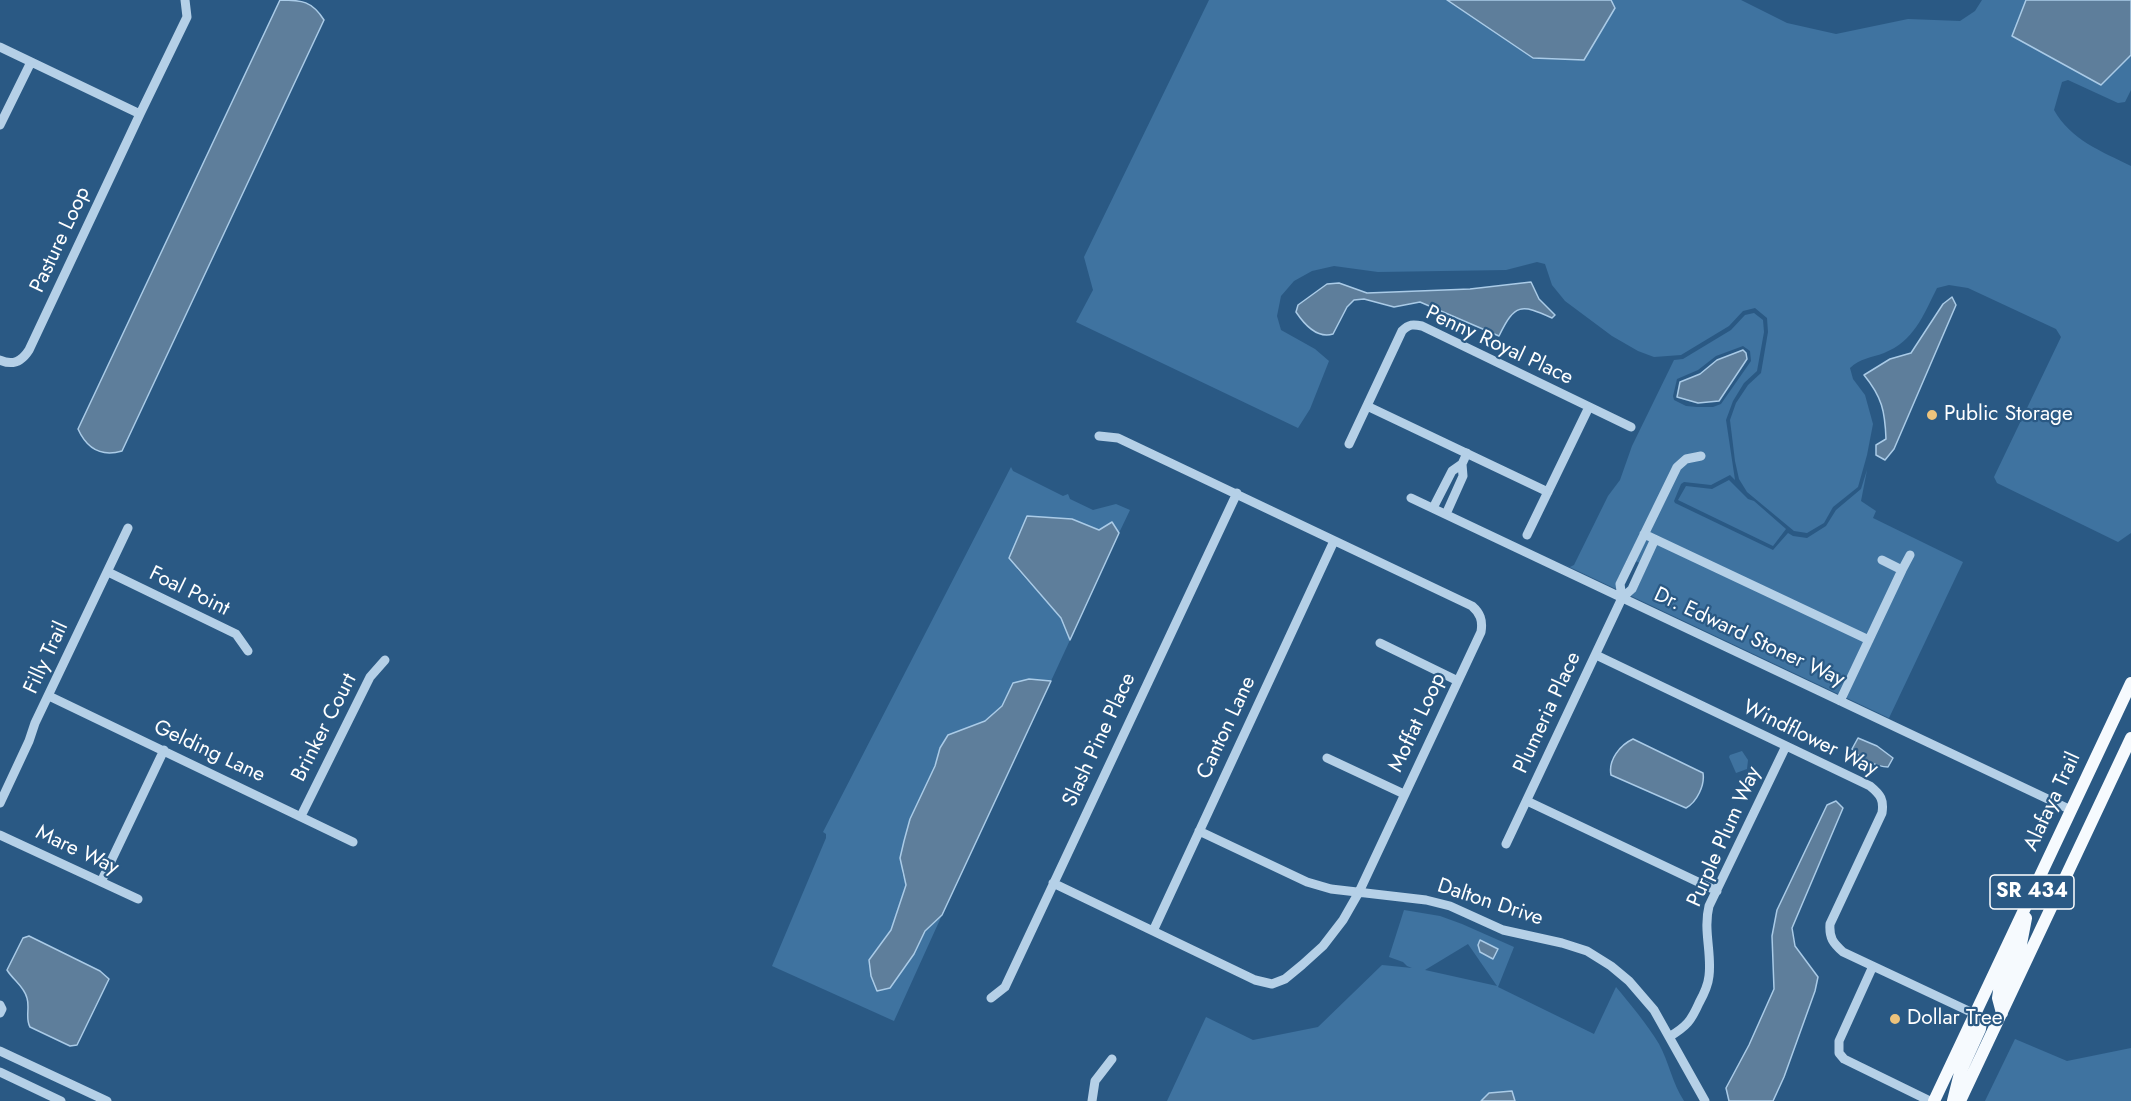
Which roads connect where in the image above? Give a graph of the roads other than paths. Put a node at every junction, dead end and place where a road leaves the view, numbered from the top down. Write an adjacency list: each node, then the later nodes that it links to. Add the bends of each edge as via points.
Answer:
1 (185, 0): 4 (street, via 187,17)
2 (0, 47): 3 (street)
3 (31, 62): 4 (street); 5 (street)
4 (140, 114): 6 (street, Pasture Loop, via 29,350 15,363)
5 (0, 125)
6 (0, 360)
7 (1367, 406): 8 (street, Penny Royal Place, via 1402,331 1414,324); 11 (street, Penny Royal Place); 12 (street)
8 (1589, 407): 9 (street, Penny Royal Place); 19 (street)
9 (1630, 427)
10 (1099, 436): 20 (street, Moffat Loop, via 1118,438)
11 (1349, 444)
12 (1467, 453): 14 (street); 19 (street)
13 (1701, 456): 25 (street, via 1686,459 1677,467)
14 (1462, 464): 15 (street); 16 (street)
15 (1449, 475): 16 (street); 17 (street)
16 (1461, 481): 18 (street)
17 (1444, 486): 18 (street); 22 (street)
18 (1456, 492): 23 (street)
19 (1548, 492): 26 (street)
20 (1237, 493): 28 (street, Moffat Loop); 59 (street, Slash Pine Place)
21 (1411, 498): 22 (street, Dr. Edward Stoner Way)
22 (1433, 508): 23 (street, Dr. Edward Stoner Way)
23 (1446, 514): 35 (street, Dr. Edward Stoner Way)
24 (128, 528): 34 (street, Filly Trail)
25 (1644, 534): 27 (street); 31 (street)
26 (1527, 535)
27 (1655, 539): 32 (street); 36 (street)
28 (1334, 541): 41 (street, Moffat Loop, via 1479,612 1481,632); 54 (street, Canton Lane)
29 (1910, 555): 33 (street)
30 (1882, 560): 33 (street)
31 (1630, 564): 32 (street); 35 (street, via 1620,584)
32 (1641, 569): 35 (street, via 1632,589)
33 (1902, 570): 36 (street)
34 (108, 572): 38 (street, Foal Point, via 236,634); 43 (street, Filly Trail)
35 (1622, 598): 39 (street, Plumeria Place); 44 (street, Dr. Edward Stoner Way)
36 (1869, 640): 44 (street)
37 (1380, 643): 41 (street)
38 (248, 651)
39 (1596, 655): 46 (street, Windflower Way); 50 (street, Plumeria Place)
40 (385, 660): 53 (street, Brinker Court, via 370,677)
41 (1458, 681): 49 (street, Moffat Loop)
42 (2131, 683): 52 (main road, Alafaya Trail / SR 434)
43 (49, 696): 47 (street, Gelding Lane); 51 (street, Filly Trail)
44 (1840, 701): 52 (street, Dr. Edward Stoner Way)
45 (2131, 738): 67 (main road, Alafaya Trail / SR 434)
46 (1786, 746): 60 (street, Purple Plum Way); 65 (street, Windflower Way, via 1870,786 1883,802 1882,813 1830,924 1829,935 1843,952)
47 (164, 750): 53 (street, Gelding Lane); 58 (street)
48 (1327, 758): 49 (street)
49 (1404, 794): 61 (street, Moffat Loop)
50 (1527, 801): 57 (street, Plumeria Place); 60 (street)
51 (0, 804)
52 (2071, 810): 63 (main road, Alafaya Trail / SR 434)
53 (300, 816): 56 (street, Gelding Lane)
54 (1199, 831): 61 (street, Dalton Drive, via 1307,882); 64 (street, Canton Lane)
55 (0, 835): 58 (street, Mare Way)
56 (353, 842)
57 (1506, 843)
58 (101, 882): 62 (street, Mare Way)
59 (1053, 883): 64 (street, Moffat Loop); 66 (street, Slash Pine Place, via 1005,987)
60 (1717, 891): 69 (street, Purple Plum Way, via 1706,919 1708,985 1690,1022)
61 (1359, 892): 64 (street, Moffat Loop, via 1323,946 1285,979 1272,984 1255,980); 69 (street, Dalton Drive, via 1450,906 1503,930 1587,951 1629,981 1654,1010)
62 (138, 899)
63 (2029, 899): 67 (main road, via 2021,944 1998,998); 68 (main road, Alafaya Trail / SR 434)
64 (1153, 931)
65 (1873, 966): 68 (street, Windflower Way); 77 (street, via 1839,1041 1839,1053 1844,1059)
66 (991, 998)
67 (2002, 1013): 79 (main road, Alafaya Trail / SR 434)
68 (1975, 1014): 77 (main road, Alafaya Trail / SR 434); 78 (main road, via 1981,1022 1980,1029 1960,1073)
69 (1669, 1036): 76 (street, Dalton Drive)
70 (0, 1050): 74 (street)
71 (1112, 1059): 75 (street, via 1095,1081)
72 (0, 1072): 73 (street)
73 (61, 1101)
74 (107, 1101)
75 (1092, 1101)
76 (1705, 1101)
77 (1932, 1101)
78 (1953, 1101)
79 (1960, 1101)

